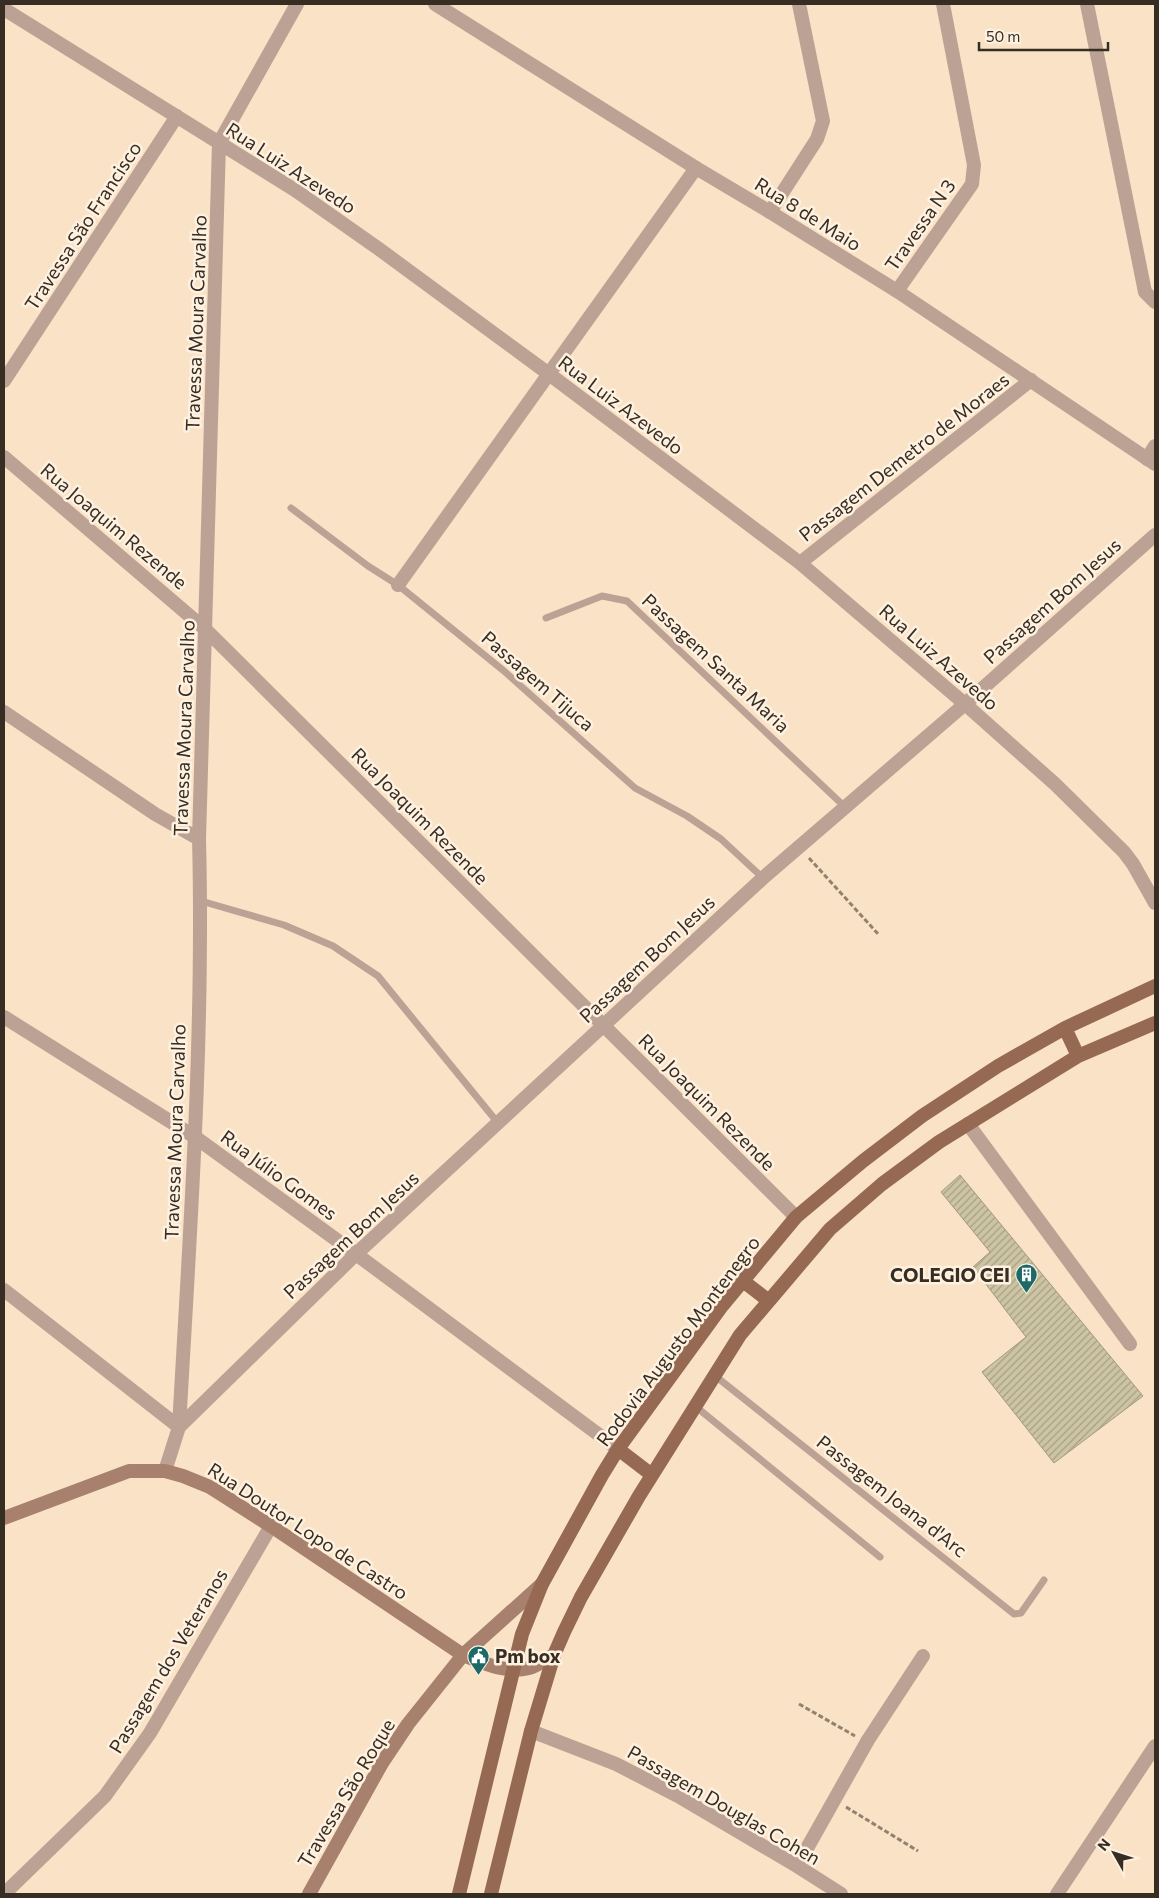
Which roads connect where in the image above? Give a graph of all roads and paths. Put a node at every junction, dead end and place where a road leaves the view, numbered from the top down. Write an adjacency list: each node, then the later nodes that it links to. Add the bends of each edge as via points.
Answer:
1 (297, 4): 8 (street, Travessa Moura Carvalho)
2 (435, 4): 9 (street, Rua 8 de Maio)
3 (798, 4): 10 (street, via 823,121 817,139)
4 (944, 4): 11 (street, Travessa N 3, via 974,165 972,184)
5 (1087, 4): 12 (street, via 1145,292)
6 (4, 9): 7 (street, Rua Luiz Azevedo)
7 (177, 116): 8 (street, Rua Luiz Azevedo); 15 (street, Travessa São Francisco)
8 (220, 143): 13 (street, Rua Luiz Azevedo, via 295,190); 24 (street, Travessa Moura Carvalho)
9 (696, 168): 10 (street, Rua 8 de Maio); 13 (street)
10 (770, 212): 11 (street, Rua 8 de Maio)
11 (896, 291): 14 (street, Rua 8 de Maio)
12 (1155, 302)
13 (549, 374): 21 (street, Rua Luiz Azevedo); 22 (street)
14 (1031, 380): 18 (street, Rua 8 de Maio); 21 (street, Passagem Demetro de Moraes)
15 (4, 381)
16 (1155, 446): 18 (street)
17 (4, 457): 24 (street, Rua Joaquim Rezende)
18 (1151, 461)
19 (291, 508): 22 (lane, Passagem Tijuca)
20 (1155, 535): 25 (street, Passagem Bom Jesus)
21 (800, 563): 25 (street, Rua Luiz Azevedo)
22 (398, 585): 30 (lane, Passagem Tijuca, via 504,671 635,788 721,839)
23 (546, 618): 27 (lane, Passagem Santa Maria, via 602,596 627,601)
24 (206, 629): 28 (street, Travessa Moura Carvalho); 37 (street, Rua Joaquim Rezende)
25 (966, 704): 27 (street, Passagem Bom Jesus); 32 (street, Rua Luiz Azevedo, via 1124,852)
26 (4, 712): 28 (street)
27 (845, 807): 29 (street, Passagem Bom Jesus)
28 (199, 840): 31 (street, Travessa Moura Carvalho)
29 (799, 847): 30 (street, Passagem Bom Jesus); 33 (path)
30 (763, 878): 37 (street, Passagem Bom Jesus)
31 (201, 901): 40 (lane, via 284,925 325,942 378,976); 42 (street, Travessa Moura Carvalho)
32 (1155, 903)
33 (879, 935)
34 (1155, 986): 38 (main road, Rodovia Augusto Montenegro)
35 (4, 1017): 42 (street, Rua Júlio Gomes)
36 (1155, 1023): 39 (main road)
37 (603, 1026): 40 (street, Passagem Bom Jesus); 43 (street, Rua Joaquim Rezende)
38 (1065, 1028): 39 (main road); 43 (main road, Rodovia Augusto Montenegro, via 998,1066 922,1116)
39 (1078, 1056): 41 (main road)
40 (498, 1123): 44 (street, Passagem Bom Jesus)
41 (968, 1124): 47 (main road, via 882,1184 830,1229); 48 (street)
42 (195, 1137): 44 (street, Rua Júlio Gomes); 51 (street, Travessa Moura Carvalho)
43 (796, 1217): 45 (main road, Rodovia Augusto Montenegro)
44 (356, 1254): 51 (street, Passagem Bom Jesus); 52 (street, Rua Júlio Gomes)
45 (744, 1281): 47 (main road); 52 (main road, Rodovia Augusto Montenegro, via 722,1306)
46 (4, 1290): 51 (street)
47 (769, 1301): 49 (main road, via 740,1335)
48 (1130, 1344)
49 (714, 1375): 50 (main road); 58 (lane, Passagem Joana d'Arc, via 1014,1614 1021,1613)
50 (694, 1406): 54 (main road); 57 (lane)
51 (179, 1427): 53 (street, Travessa Moura Carvalho)
52 (618, 1449): 54 (main road); 59 (main road, Rodovia Augusto Montenegro)
53 (165, 1471): 55 (main road, Rua Doutor Lopo de Castro, via 129,1471); 56 (main road, Rua Doutor Lopo de Castro, via 210,1487)
54 (652, 1476): 61 (main road, via 581,1597)
55 (4, 1518)
56 (272, 1526): 60 (main road, Rua Doutor Lopo de Castro); 71 (street, Passagem dos Veteranos, via 150,1733 105,1796)
57 (880, 1557)
58 (1044, 1580)
59 (542, 1584): 60 (main road, Travessa São Roque); 63 (main road, Rodovia Augusto Montenegro)
60 (463, 1655): 63 (main road, Rua Doutor Lopo de Castro); 72 (main road, Travessa São Roque, via 408,1724 382,1763)
61 (554, 1655): 63 (main road, Rua Doutor Lopo de Castro, via 530,1668); 65 (main road)
62 (924, 1656): 66 (street)
63 (512, 1670): 73 (main road, Rodovia Augusto Montenegro)
64 (799, 1704): 66 (path)
65 (531, 1731): 70 (street, Passagem Douglas Cohen, via 616,1764 678,1796); 74 (main road)
66 (866, 1743): 68 (street)
67 (1155, 1746): 76 (street)
68 (834, 1800): 69 (path); 70 (street)
69 (918, 1851)
70 (796, 1866): 75 (street, Passagem Douglas Cohen)
71 (4, 1894)
72 (309, 1894)
73 (459, 1894)
74 (491, 1894)
75 (840, 1894)
76 (1057, 1894)

